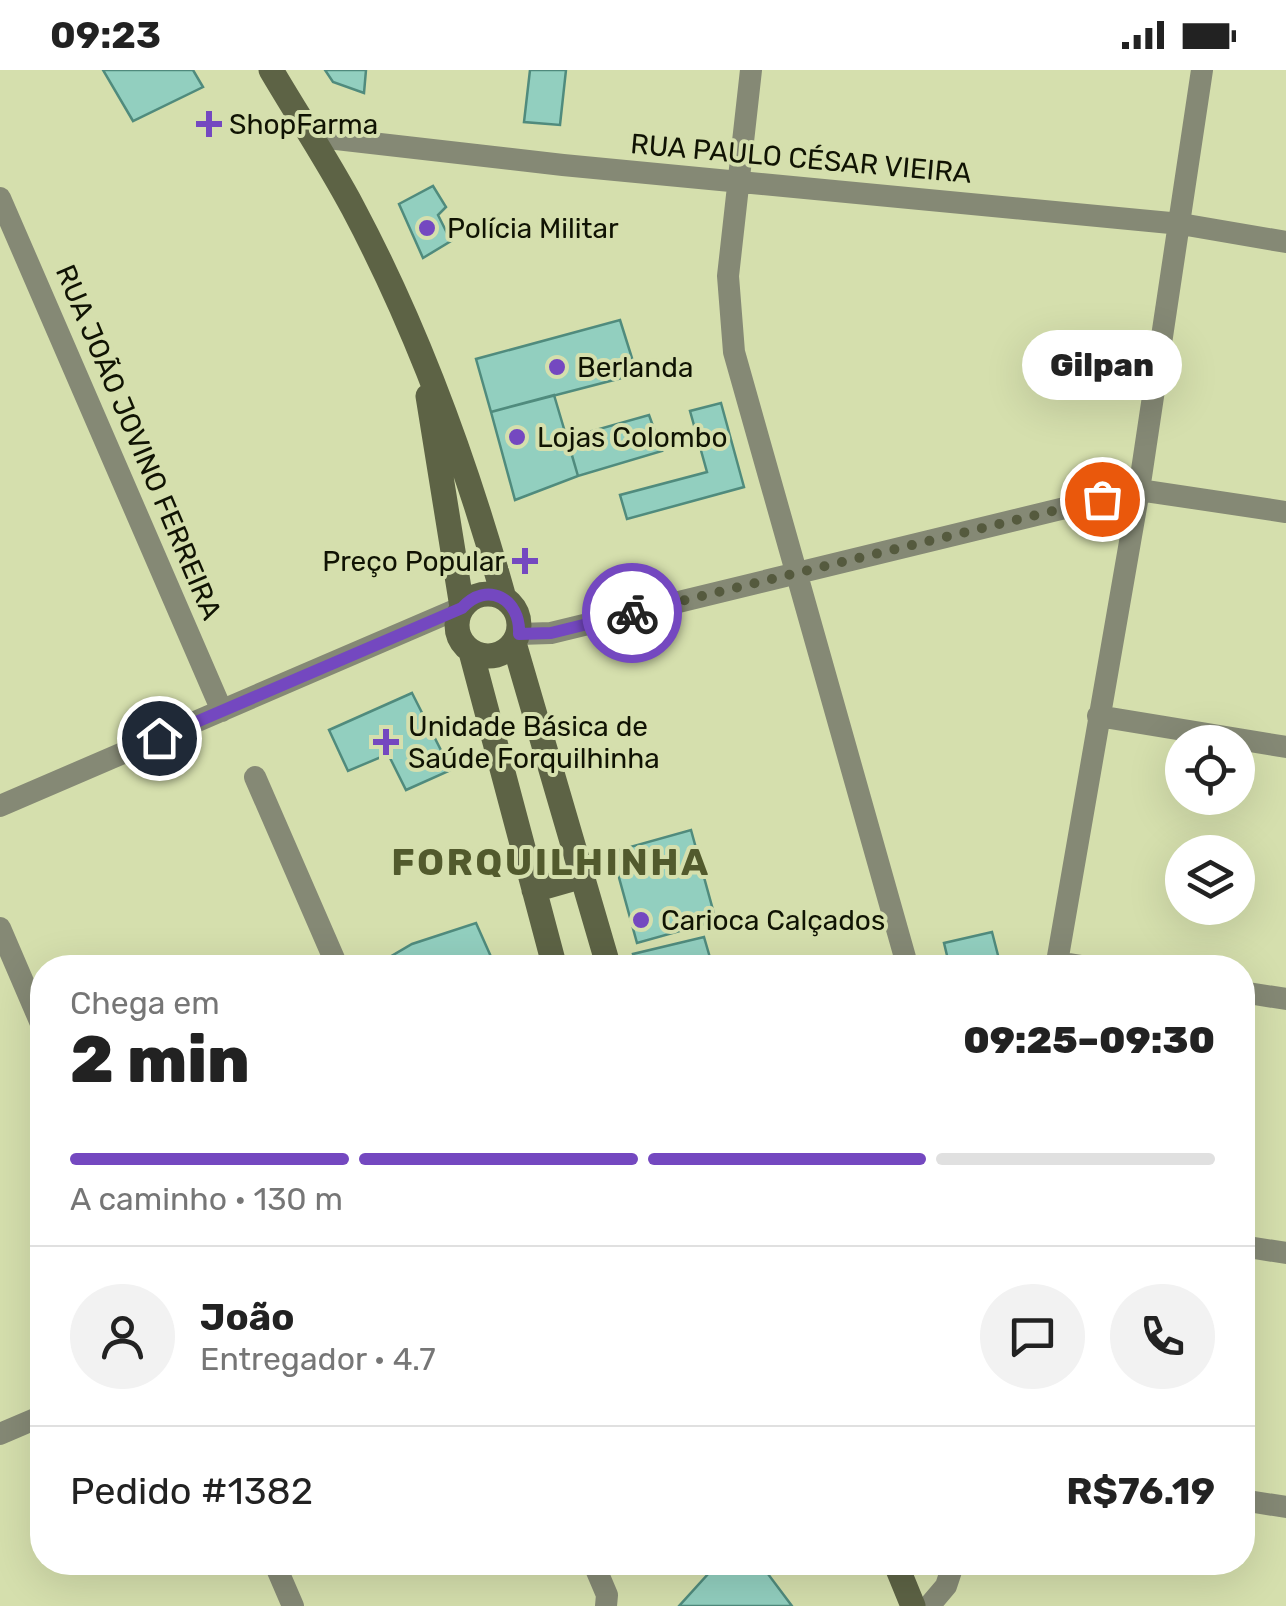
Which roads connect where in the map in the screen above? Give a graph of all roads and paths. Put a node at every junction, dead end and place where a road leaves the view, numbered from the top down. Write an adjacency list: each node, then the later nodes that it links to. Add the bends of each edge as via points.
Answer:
1 (271, 70): 4 (main road)
2 (752, 70): 5 (street)
3 (1202, 70): 7 (street)
4 (310, 136): 5 (street, RUA PAULO CÉSAR VIEIRA); 9 (main road)
5 (740, 182): 7 (street, RUA PAULO CÉSAR VIEIRA); 12 (street, via 728,276 734,352)
6 (0, 198): 17 (street, RUA JOÃO JOVINO FERREIRA)
7 (1181, 224): 8 (street, RUA PAULO CÉSAR VIEIRA); 10 (street)
8 (1286, 242)
9 (421, 351): 13 (main road, via 466,468); 14 (main road)
10 (1140, 490): 11 (street); 12 (street); 18 (street)
11 (1286, 512)
12 (796, 573): 15 (street); 28 (street)
13 (504, 598): 14 (main road, via 486,594); 15 (main road, via 518,613)
14 (462, 608): 16 (main road, via 459,638); 17 (street)
15 (516, 638): 16 (main road, via 490,657); 22 (main road)
16 (471, 652): 23 (main road)
17 (222, 710): 21 (street)
18 (1098, 716): 19 (street); 29 (street)
19 (1286, 747)
20 (254, 777): 25 (street)
21 (0, 806)
22 (583, 876): 23 (main road); 27 (main road)
23 (534, 890): 26 (main road)
24 (0, 928): 31 (street)
25 (332, 955)
26 (552, 955)
27 (605, 955)
28 (904, 955)
29 (1058, 955)
30 (1255, 994): 32 (street)
31 (30, 998)
32 (1286, 999)
33 (1255, 1248): 34 (street)
34 (1286, 1253)
35 (30, 1421): 36 (street)
36 (0, 1434)
37 (1255, 1502): 38 (street)
38 (1286, 1507)
39 (280, 1575): 44 (street)
40 (597, 1575): 43 (street)
41 (900, 1575): 45 (main road)
42 (950, 1575): 46 (street)
43 (606, 1600)
44 (293, 1606)
45 (913, 1606)
46 (929, 1606)

